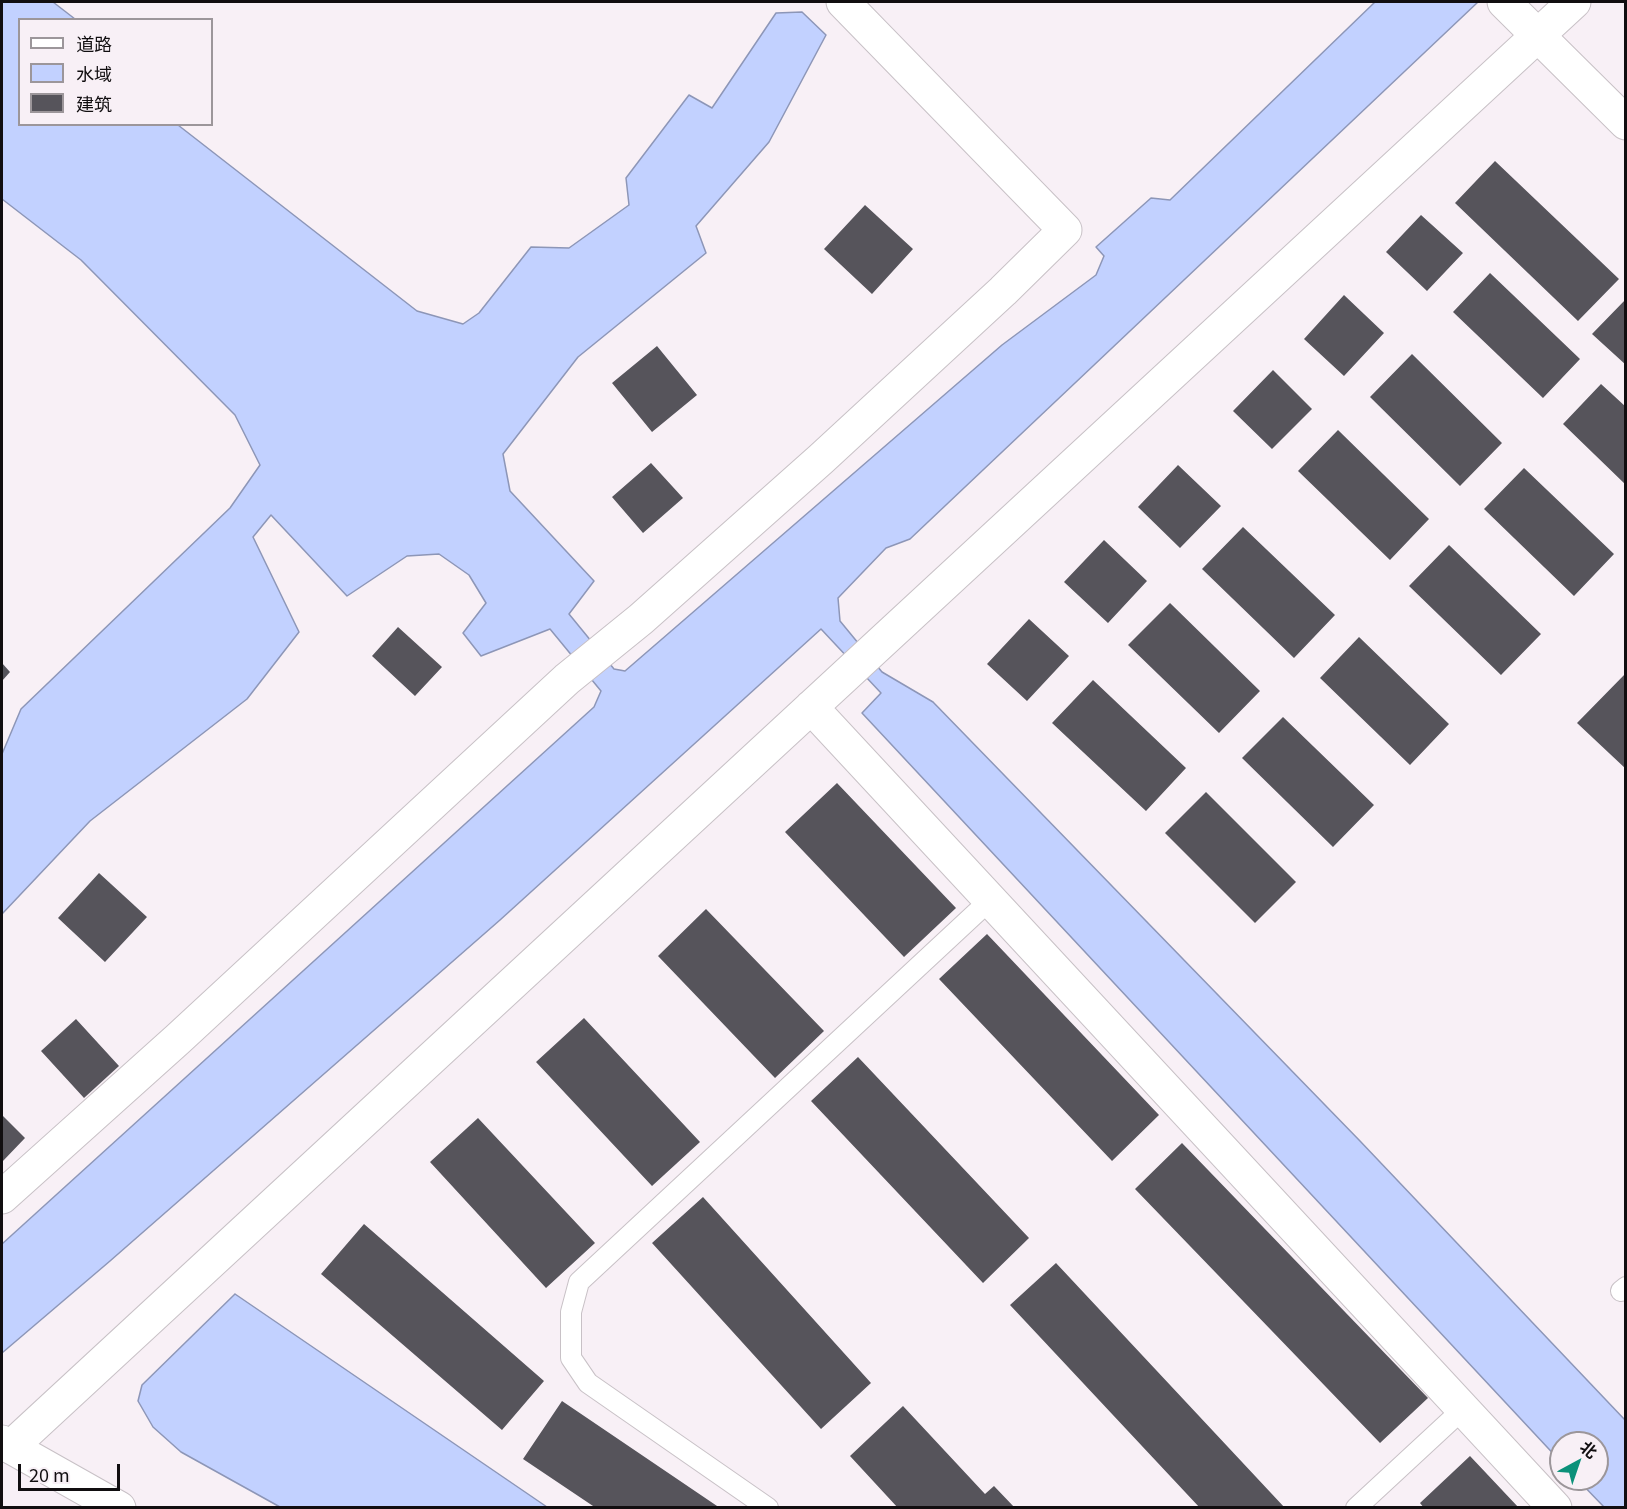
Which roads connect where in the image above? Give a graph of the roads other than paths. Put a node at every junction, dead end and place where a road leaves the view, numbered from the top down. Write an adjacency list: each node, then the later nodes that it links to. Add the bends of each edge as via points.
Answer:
1 (843, 2): 7 (street, via 1065,230 821,459 641,619 567,679)
2 (1574, 2): 3 (street)
3 (1519, 17): 4 (street); 5 (street)
4 (1626, 123)
5 (811, 707): 6 (street); 9 (street)
6 (990, 900): 8 (street); 11 (lane, via 579,1282 571,1312 571,1358 588,1383)
7 (2, 1197)
8 (1463, 1409): 12 (lane); 13 (street)
9 (6, 1445): 10 (street)
10 (119, 1508)
11 (768, 1508)
12 (1356, 1508)
13 (1555, 1508)

